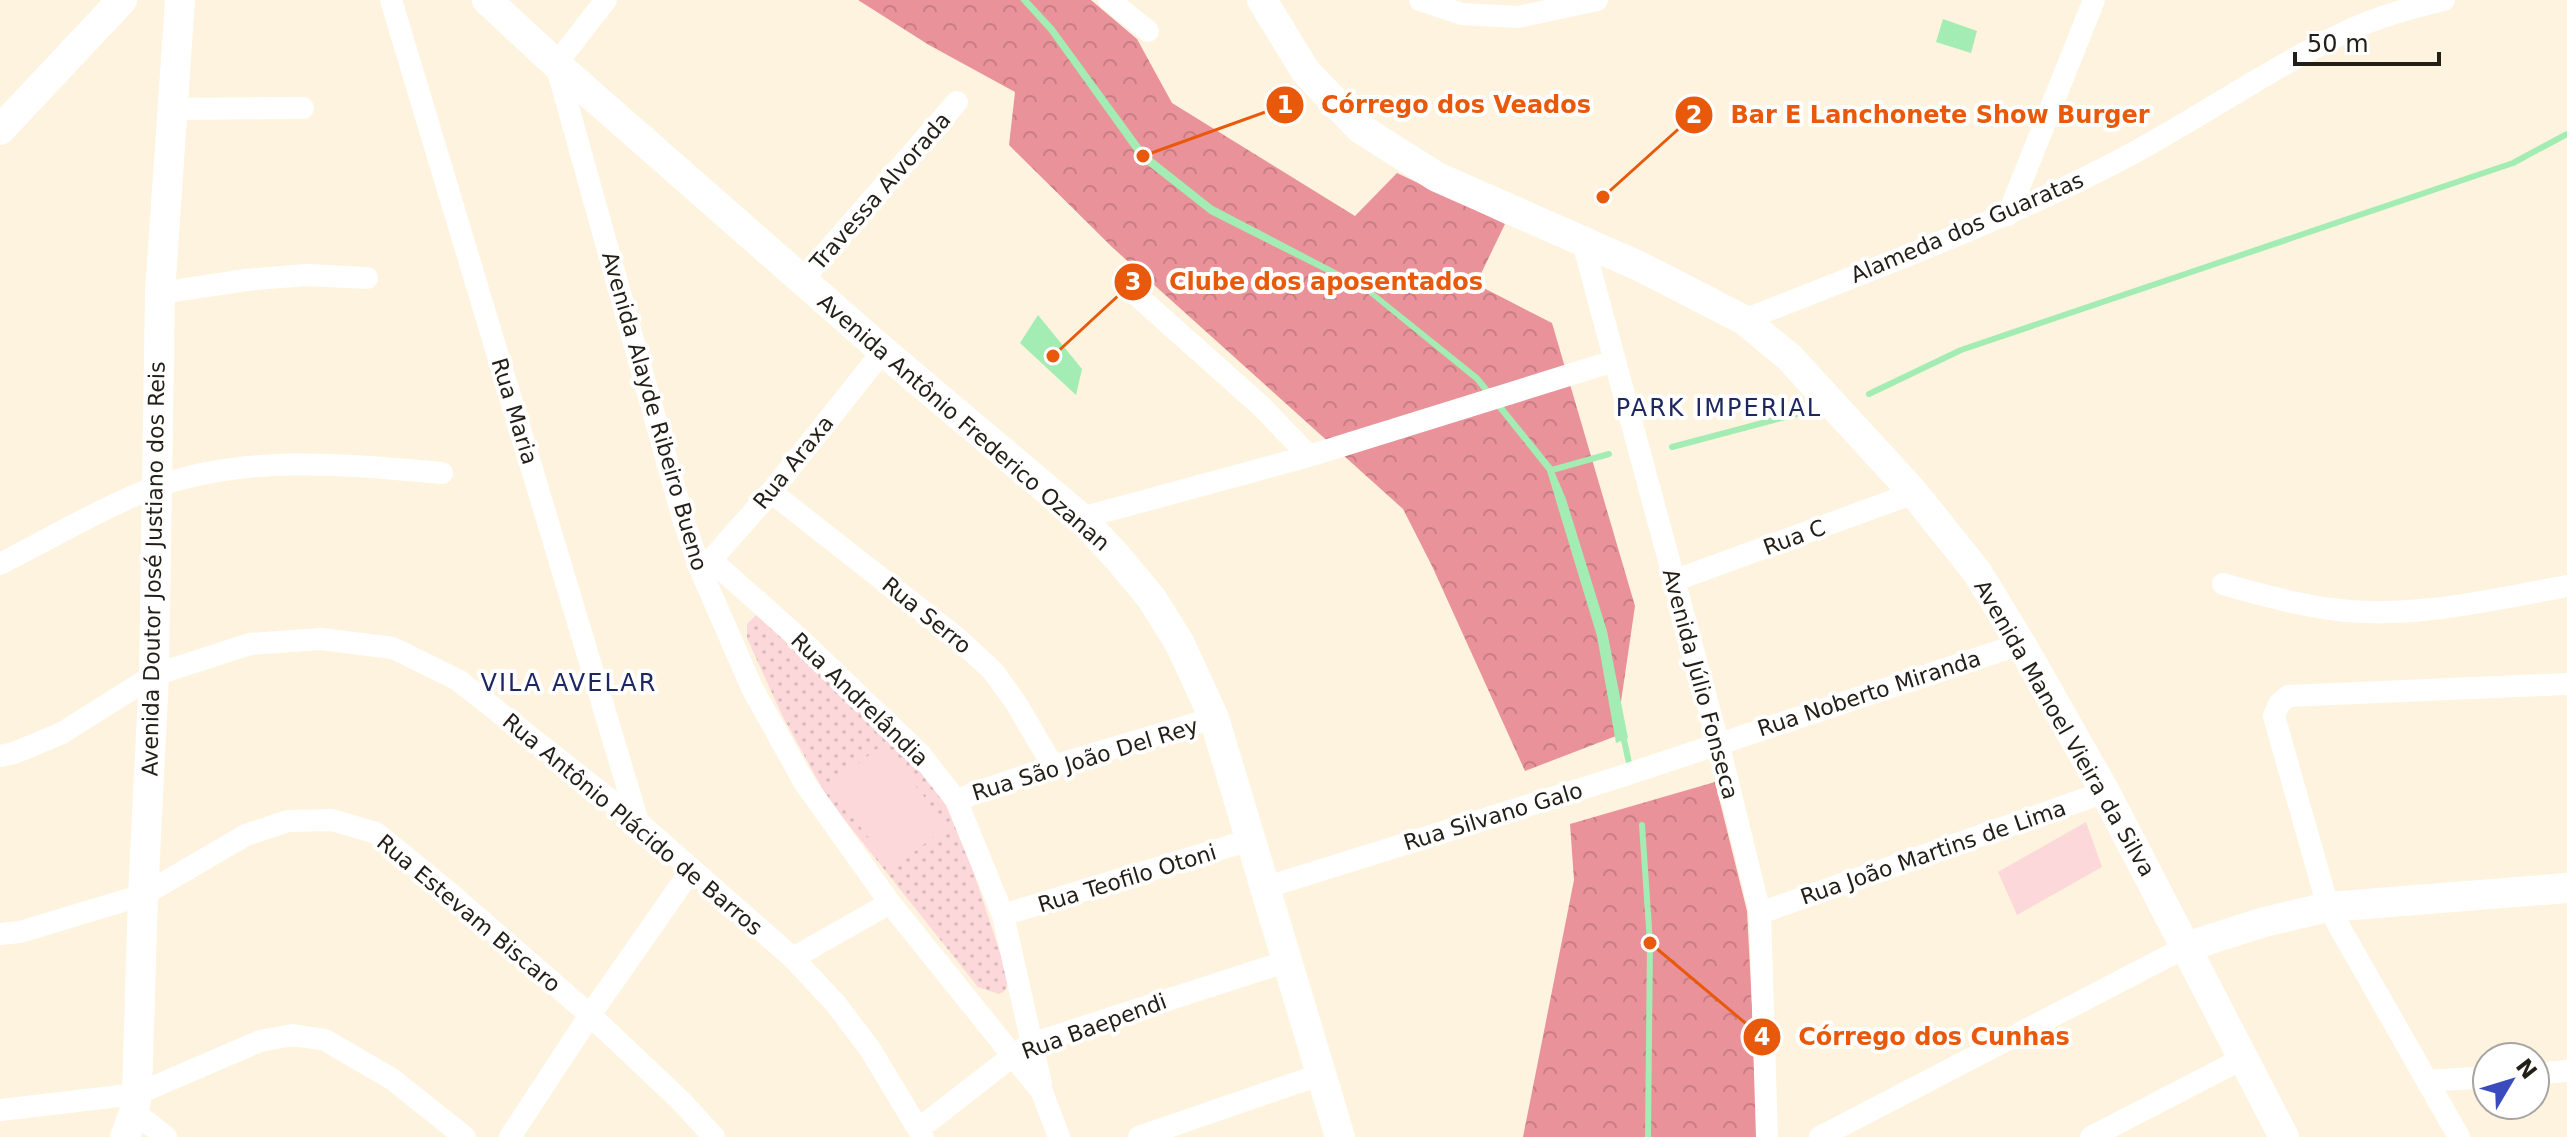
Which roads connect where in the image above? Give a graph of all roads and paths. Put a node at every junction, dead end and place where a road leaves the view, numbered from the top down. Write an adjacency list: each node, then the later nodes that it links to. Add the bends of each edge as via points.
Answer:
1 (122, 0): 17 (street)
2 (180, 0): 16 (street, Avenida Doutor José Justiano dos Reis)
3 (391, 0): 47 (street, Rua Maria)
4 (487, 0): 13 (street, Avenida Antônio Frederico Ozanan)
5 (606, 0): 13 (street)
6 (1109, 0): 12 (street)
7 (1262, 0): 19 (street, Avenida Manoel Vieira da Silva, via 1306,72 1361,129 1437,177)
8 (1420, 0): 9 (street, via 1462,14 1518,17)
9 (1597, 0)
10 (2094, 0): 18 (street)
11 (2444, 0): 18 (street, Alameda dos Guaratas, via 2355,28 2135,152)
12 (1148, 31)
13 (556, 64): 21 (street, Avenida Antônio Frederico Ozanan); 34 (street, Avenida Alayde Ribeiro Bueno, via 684,522)
14 (957, 102): 21 (street, Travessa Alvorada)
15 (303, 108): 16 (street)
16 (171, 109): 23 (street, Avenida Doutor José Justiano dos Reis)
17 (0, 130)
18 (2008, 215): 24 (street, Alameda dos Guaratas)
19 (1582, 239): 24 (street, Avenida Manoel Vieira da Silva); 26 (street, Avenida Júlio Fonseca)
20 (367, 278): 23 (street, via 291,276)
21 (802, 280): 25 (street, Avenida Antônio Frederico Ozanan)
22 (1132, 291): 27 (street)
23 (160, 293): 29 (street, Avenida Doutor José Justiano dos Reis)
24 (1744, 320): 31 (street, Avenida Manoel Vieira da Silva, via 1789,357)
25 (883, 351): 30 (street, Rua Araxa); 32 (street, Avenida Antônio Frederico Ozanan)
26 (1614, 361): 27 (street); 35 (street, Avenida Júlio Fonseca)
27 (1309, 456): 32 (street)
28 (442, 473): 29 (street, via 340,464 263,465)
29 (157, 487): 33 (street); 39 (street, Avenida Doutor José Justiano dos Reis)
30 (771, 492): 34 (street, Rua Araxa); 44 (street, Rua Serro, via 993,671)
31 (1914, 493): 35 (street, Rua C); 38 (street, Avenida Manoel Vieira da Silva, via 1977,572)
32 (1081, 518): 41 (street, Avenida Antônio Frederico Ozanan, via 1152,599 1180,644)
33 (0, 564)
34 (706, 565): 46 (street, Rua Andrelândia, via 802,641 920,754); 53 (street, Avenida Alayde Ribeiro Bueno, via 752,688 804,782)
35 (1673, 581): 42 (street, Avenida Júlio Fonseca)
36 (2223, 584): 37 (street, via 2332,609 2392,612)
37 (2567, 586)
38 (2021, 644): 42 (street, Rua Noberto Miranda); 45 (street, Avenida Manoel Vieira da Silva)
39 (154, 675): 43 (street, Rua Antônio Plácido de Barros, via 62,733); 47 (street, Rua Antônio Plácido de Barros, via 250,644 321,639 393,648 458,680); 52 (street, Avenida Doutor José Justiano dos Reis)
40 (2567, 684): 54 (street, via 2288,696 2279,704 2274,716)
41 (1214, 718): 44 (street, Rua São João Del Rey); 48 (street, Avenida Antônio Frederico Ozanan)
42 (1718, 742): 50 (street, Rua Silvano Galo); 55 (street, Avenida Júlio Fonseca)
43 (0, 756)
44 (1053, 766): 46 (street, Rua São João Del Rey)
45 (2105, 792): 55 (street, Rua João Martins de Lima); 58 (street, Avenida Manoel Vieira da Silva)
46 (956, 800): 56 (street, Rua Andrelândia)
47 (638, 822): 49 (street, Rua Antônio Plácido de Barros)
48 (1250, 840): 50 (street, Avenida Antônio Frederico Ozanan); 56 (street, Rua Teofilo Otoni)
49 (692, 869): 59 (street, Rua Antônio Plácido de Barros); 61 (street)
50 (1267, 887): 60 (street, Avenida Antônio Frederico Ozanan)
51 (2567, 888): 54 (street)
52 (143, 895): 57 (street, Rua Estevam Biscaro); 61 (street, Rua Estevam Biscaro, via 246,835 288,821 332,820 376,833); 68 (street, Avenida Doutor José Justiano dos Reis)
53 (890, 903): 59 (street); 62 (street, Avenida Alayde Ribeiro Bueno)
54 (2328, 907): 58 (street); 66 (street)
55 (1760, 913): 77 (street, Avenida Júlio Fonseca)
56 (1003, 915): 62 (street, Rua Andrelândia)
57 (0, 934)
58 (2186, 947): 63 (street, Avenida Manoel Vieira da Silva); 78 (street)
59 (793, 958): 69 (street, Rua Antônio Plácido de Barros, via 870,1049)
60 (1288, 961): 62 (street, Rua Baependi); 64 (street, Avenida Antônio Frederico Ozanan)
61 (590, 1015): 72 (street); 73 (street, Rua Estevam Biscaro)
62 (1022, 1050): 69 (street, Rua Baependi); 74 (street, Avenida Alayde Ribeiro Bueno)
63 (2242, 1059): 79 (street); 80 (street, Avenida Manoel Vieira da Silva)
64 (1322, 1074): 75 (street); 76 (street, Avenida Antônio Frederico Ozanan)
65 (2471, 1078): 66 (street)
66 (2429, 1081): 81 (street)
67 (0, 1110): 68 (street)
68 (132, 1114): 70 (street); 71 (street, via 260,1041 293,1035 325,1040 392,1079)
69 (922, 1133)
70 (166, 1137)
71 (465, 1137)
72 (510, 1137)
73 (714, 1137)
74 (1059, 1137)
75 (1139, 1137)
76 (1340, 1137)
77 (1767, 1137)
78 (1820, 1137)
79 (2091, 1137)
80 (2284, 1137)
81 (2459, 1137)

